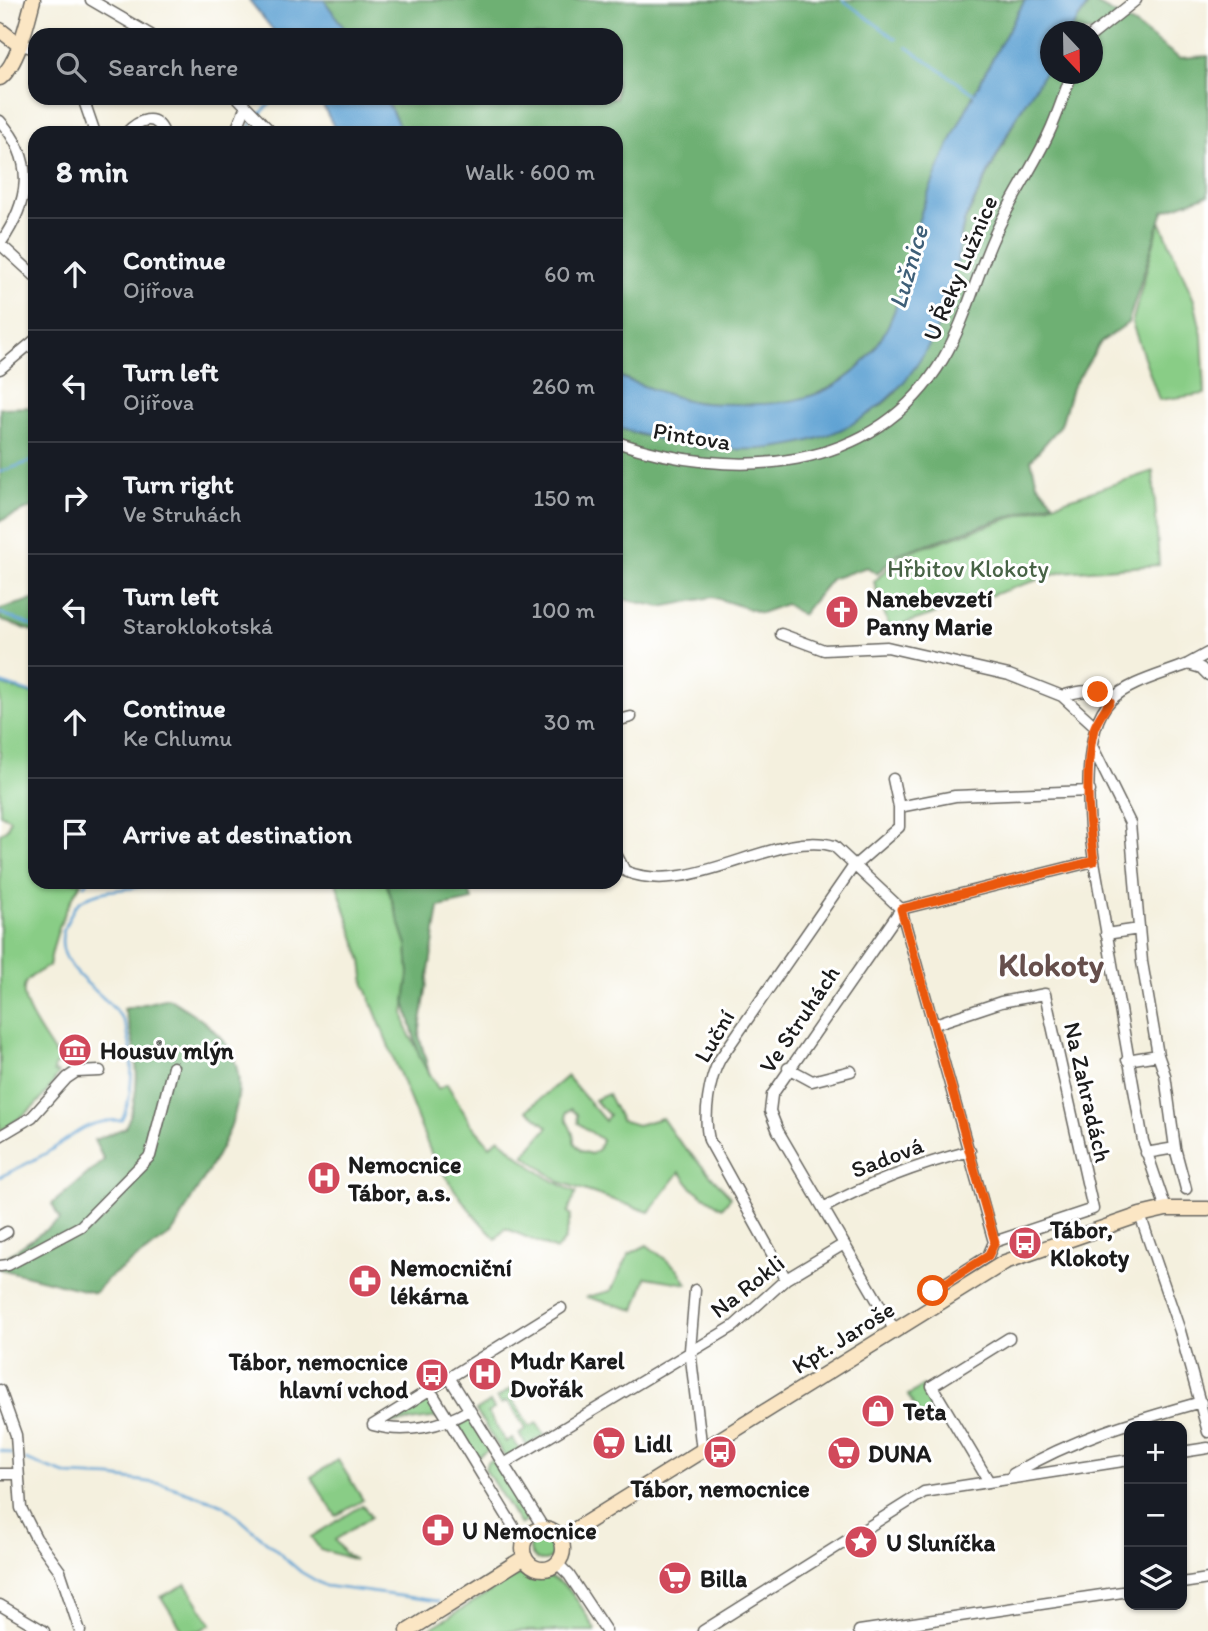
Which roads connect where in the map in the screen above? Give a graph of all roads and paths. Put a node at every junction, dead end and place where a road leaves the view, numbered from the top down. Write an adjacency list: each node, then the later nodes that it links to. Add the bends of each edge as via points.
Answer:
1 (33, 0): 7 (street)
2 (91, 0): 5 (street)
3 (1136, 0): 4 (street)
4 (1103, 27)
5 (139, 28)
6 (0, 30): 7 (street)
7 (18, 44): 8 (street); 9 (street, via 14,63)
8 (28, 48)
9 (0, 78)
10 (1068, 84): 27 (street, U Řeky Lužnice, via 1049,134 992,241 956,334 926,382 901,409 855,439 819,455)
11 (85, 105): 15 (street)
12 (241, 105): 18 (street)
13 (244, 105): 19 (street)
14 (0, 121): 20 (street)
15 (93, 126)
16 (133, 126): 17 (street, via 138,121 155,120)
17 (159, 126)
18 (237, 126)
19 (260, 126)
20 (28, 163)
21 (28, 176): 22 (street, via 23,202)
22 (0, 244): 23 (street)
23 (28, 270)
24 (28, 346): 25 (street)
25 (0, 369)
26 (623, 444): 27 (street, Pintova, via 695,462)
27 (763, 463)
28 (781, 634): 32 (street, via 824,650 887,647 1009,675)
29 (1208, 653): 30 (street)
30 (1188, 664): 31 (street); 33 (street)
31 (1208, 675)
32 (1062, 696): 33 (street, via 1082,690 1098,692); 36 (street)
33 (1110, 701): 36 (street)
34 (631, 717): 35 (street)
35 (623, 719)
36 (1095, 726): 37 (street)
37 (1091, 746): 39 (street); 45 (street, via 1130,823)
38 (892, 779): 40 (street)
39 (1090, 791): 40 (street, via 955,796); 41 (street, via 1088,827)
40 (899, 807): 42 (street, Luční, via 899,827)
41 (1094, 861): 44 (street); 46 (street)
42 (853, 867): 43 (street, via 834,846 806,841 727,866 653,878); 44 (street); 66 (street, Luční, via 714,1071 706,1130 709,1140)
43 (623, 868)
44 (901, 909): 47 (street); 51 (street, Ve Struhách)
45 (1139, 929): 46 (street); 48 (street)
46 (1106, 934): 49 (street)
47 (935, 1024): 56 (street); 63 (street, Na Zahradách, via 1000,1002 1045,994 1093,1209)
48 (1158, 1055): 49 (street); 55 (street)
49 (1127, 1060): 57 (street)
50 (173, 1067): 65 (street, via 150,1156 80,1226)
51 (788, 1068): 52 (street, via 812,1081); 59 (street, Ve Struhách, via 772,1095 770,1111)
52 (851, 1070)
53 (100, 1071): 54 (street, via 76,1072 32,1117)
54 (0, 1136)
55 (1175, 1148): 57 (street); 58 (street)
56 (970, 1151): 59 (street, Sadová, via 905,1168); 63 (street)
57 (1146, 1153): 60 (street)
58 (1186, 1189)
59 (823, 1208): 64 (street, Ve Struhách)
60 (1166, 1209): 61 (street, Kpt. Jaroše); 62 (street, Kpt. Jaroše)
61 (1208, 1209)
62 (1140, 1215): 70 (street, Kpt. Jaroše, via 1013,1259); 76 (street)
63 (995, 1242): 68 (street, via 988,1256)
64 (844, 1244): 66 (street, Na Rokli); 70 (street, Ve Struhách)
65 (0, 1266)
66 (786, 1279): 72 (street, Na Rokli, via 734,1326)
67 (695, 1290): 72 (street)
68 (933, 1291)
69 (561, 1308): 73 (street)
70 (895, 1331): 81 (street, Kpt. Jaroše)
71 (1009, 1338): 90 (street, via 932,1386)
72 (690, 1350): 81 (street); 86 (street, Na Rokli)
73 (449, 1377): 74 (street); 77 (street)
74 (429, 1388): 78 (street); 78 (street, via 373,1425 392,1430)
75 (0, 1390): 88 (street, via 16,1436)
76 (1201, 1402): 79 (street); 89 (street, via 1123,1423 1065,1446)
77 (469, 1410): 78 (street); 83 (street)
78 (450, 1422): 85 (street)
79 (1208, 1432)
80 (1208, 1448): 82 (street)
81 (702, 1451): 92 (street, Kpt. Jaroše)
82 (1187, 1451)
83 (496, 1452): 85 (street); 86 (street)
84 (1124, 1461): 89 (street)
85 (475, 1464): 93 (street)
86 (504, 1464): 91 (street)
87 (0, 1474): 88 (street)
88 (18, 1474): 100 (street, via 24,1516 60,1571)
89 (1008, 1478): 90 (street)
90 (988, 1480): 103 (street, via 933,1490 908,1500)
91 (544, 1529): 92 (street); 93 (street, via 534,1531)
92 (560, 1539): 94 (street, via 563,1551)
93 (525, 1551): 94 (street, via 540,1568); 101 (street)
94 (556, 1563): 102 (street)
95 (1208, 1579): 96 (street)
96 (1187, 1582)
97 (1124, 1592): 104 (street)
98 (0, 1605): 99 (street)
99 (44, 1631)
100 (80, 1631)
101 (408, 1631)
102 (606, 1631)
103 (703, 1631)
104 (859, 1631)

